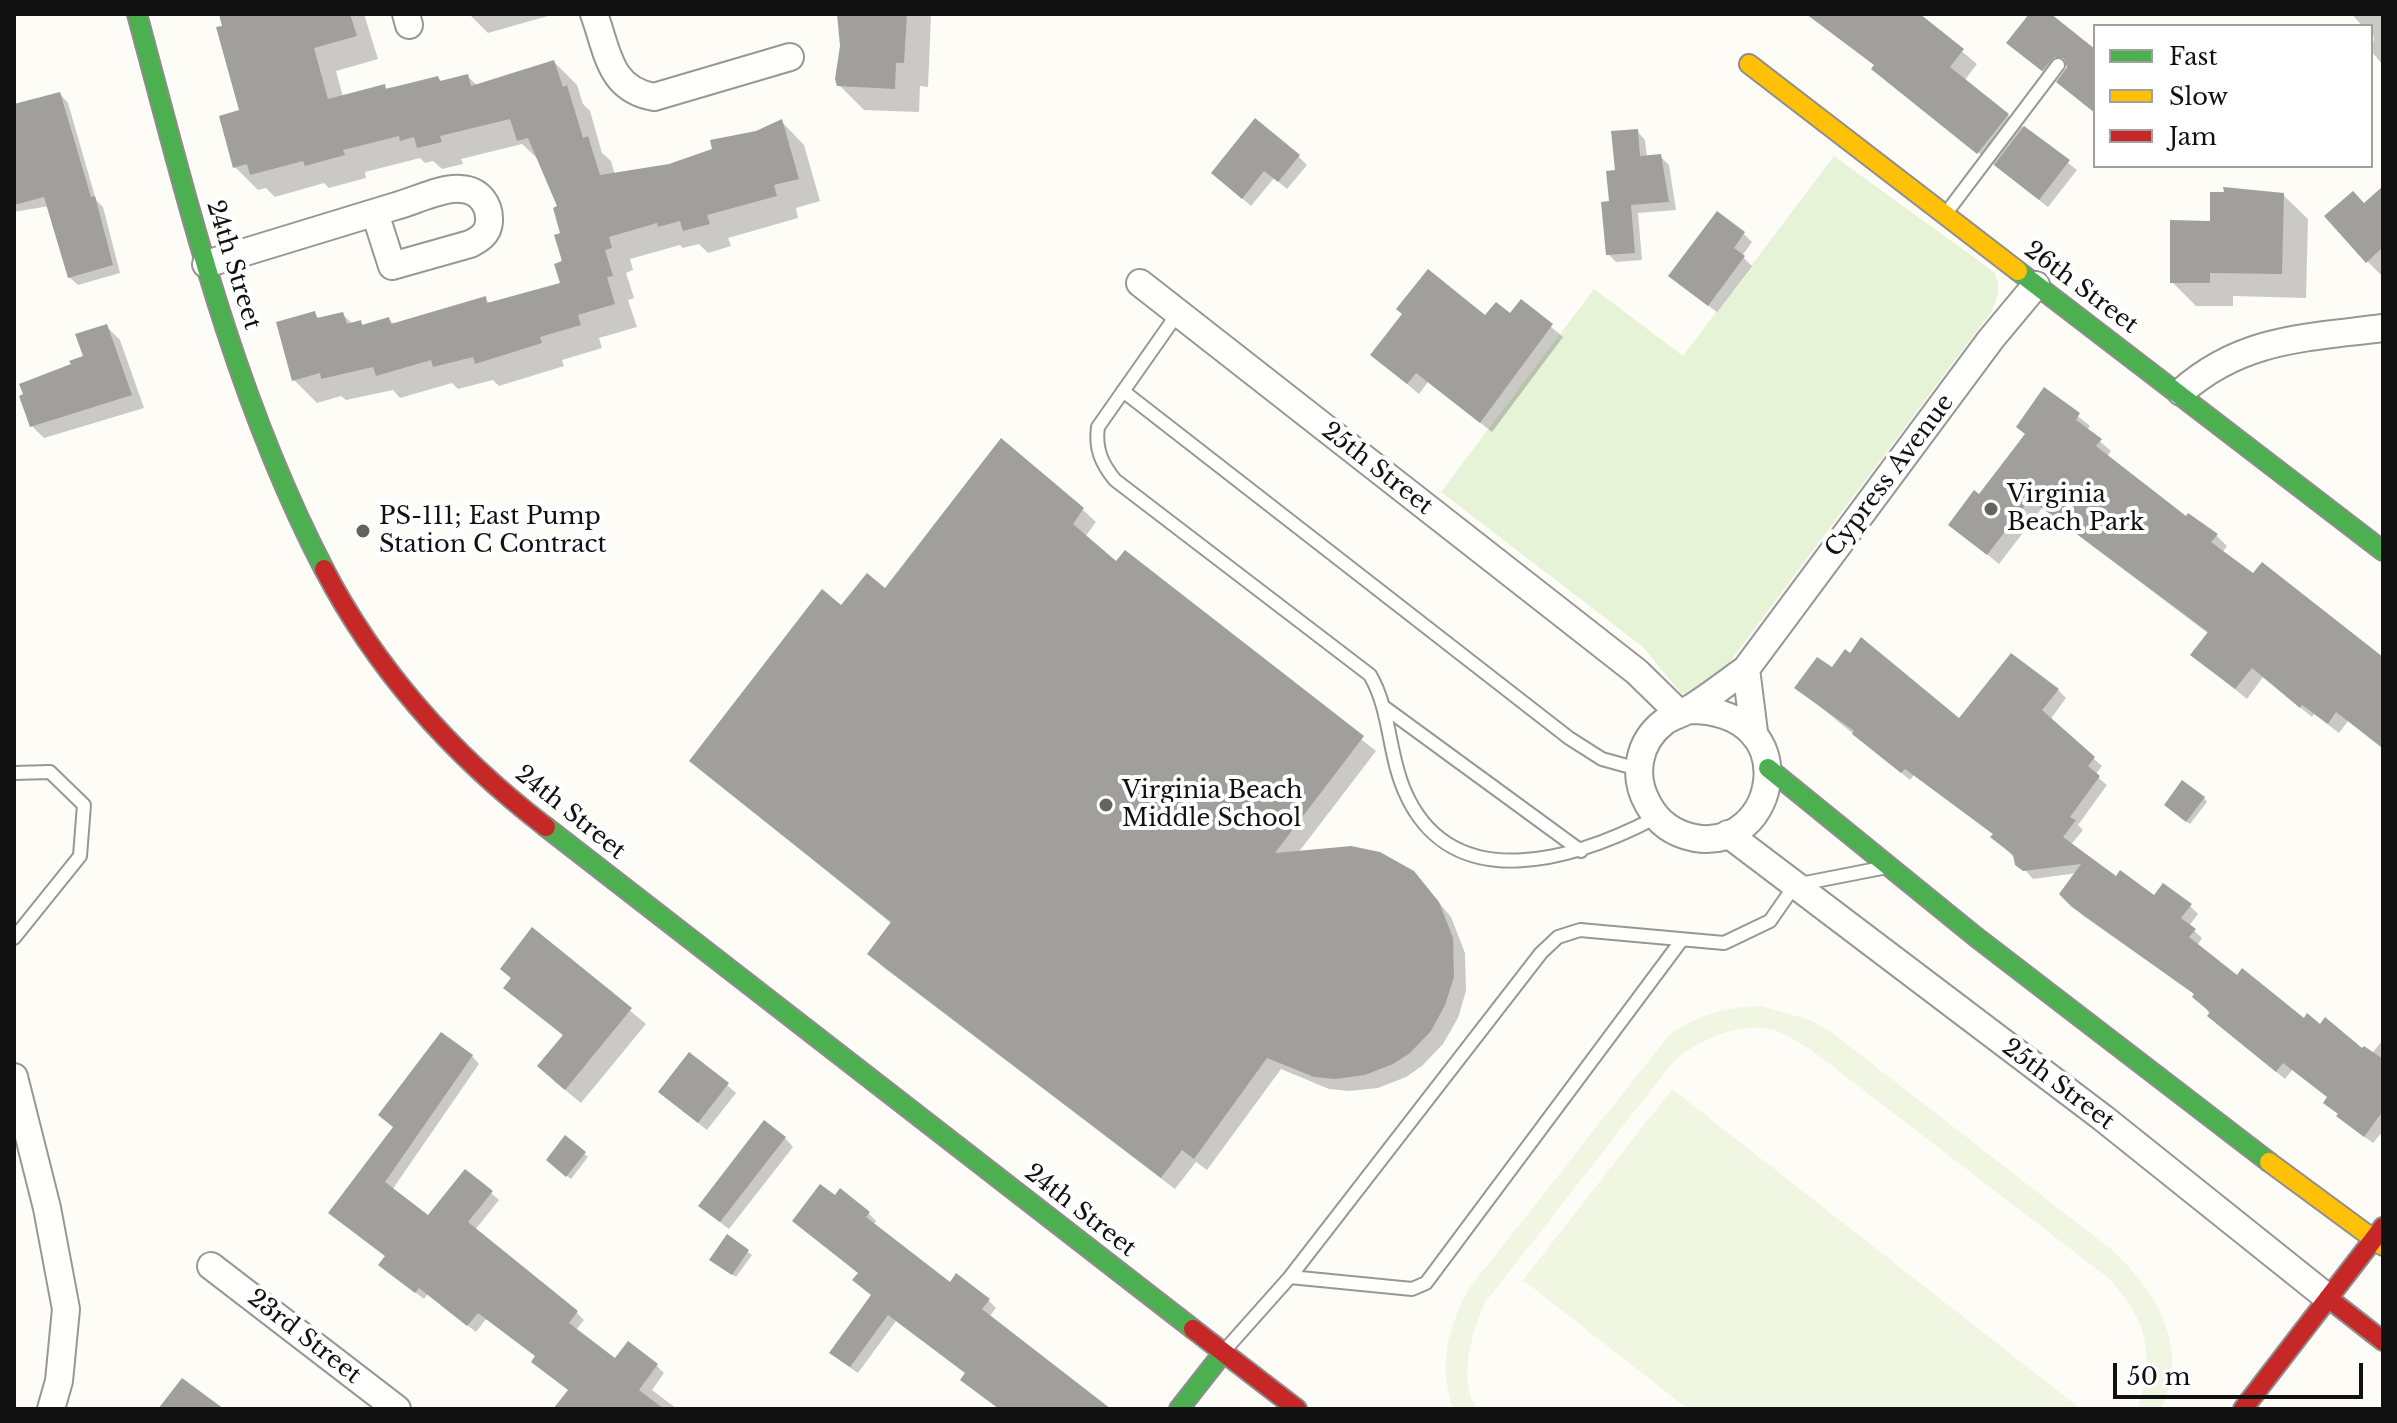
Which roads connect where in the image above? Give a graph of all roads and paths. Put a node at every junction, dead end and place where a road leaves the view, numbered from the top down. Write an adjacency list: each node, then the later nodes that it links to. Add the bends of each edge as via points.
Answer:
1 (137, 14): 8 (street, 24th Street)
2 (594, 14): 3 (street, via 617,80 633,93 654,97)
3 (790, 57)
4 (1749, 64): 7 (street, 26th Street)
5 (2058, 65): 7 (lane)
6 (375, 213): 8 (street)
7 (1945, 215): 10 (street, 26th Street)
8 (206, 264): 37 (street, 24th Street, via 271,462 304,533 345,610 434,726 529,814)
9 (1140, 283): 11 (street, 25th Street)
10 (2036, 285): 14 (street, 26th Street); 17 (street, Cypress Avenue)
11 (1178, 313): 13 (lane); 16 (street, 25th Street)
12 (2383, 328): 14 (street, via 2293,339 2237,353)
13 (1123, 391): 18 (lane, via 1098,427 1095,442 1115,480 1350,657 1370,675); 21 (lane, via 1569,738 1602,759)
14 (2181, 392): 15 (street, 26th Street)
15 (2383, 551)
16 (1614, 654): 19 (street, 25th Street); 21 (street, 25th Street, via 1638,686 1648,712)
17 (1746, 669): 19 (street, Cypress Avenue); 20 (street)
18 (1384, 707): 26 (lane); 26 (lane, via 1405,793 1433,835 1459,852 1486,858 1521,860)
19 (1684, 712): 20 (street, via 1716,710); 21 (street, via 1655,729)
20 (1754, 732): 22 (street)
21 (1641, 759): 24 (street, 25th Street, via 1641,792)
22 (1768, 768): 25 (street, via 1767,790 1757,812); 27 (street)
23 (14, 773): 29 (lane, via 50,772 84,805 80,856)
24 (1655, 818): 25 (street, via 1677,834 1699,839); 26 (lane)
25 (1728, 834): 28 (street, 25th Street)
26 (1581, 851)
27 (1890, 867): 28 (lane); 32 (street, via 2214,1122)
28 (1795, 885): 30 (lane, via 1770,921 1724,943); 35 (street, 25th Street, via 2103,1118)
29 (14, 938)
30 (1681, 941): 34 (lane, via 1580,930 1558,937); 34 (lane, via 1426,1283 1412,1289)
31 (14, 1077): 38 (street, via 66,1309)
32 (2380, 1237): 35 (street)
33 (211, 1266): 39 (street, 23rd Street)
34 (1290, 1277): 37 (lane)
35 (2328, 1298): 36 (street, 25th Street); 42 (street)
36 (2383, 1341)
37 (1223, 1353): 40 (street); 41 (street, 24th Street)
38 (51, 1409)
39 (397, 1409)
40 (1179, 1409)
41 (1297, 1409)
42 (2243, 1409)

